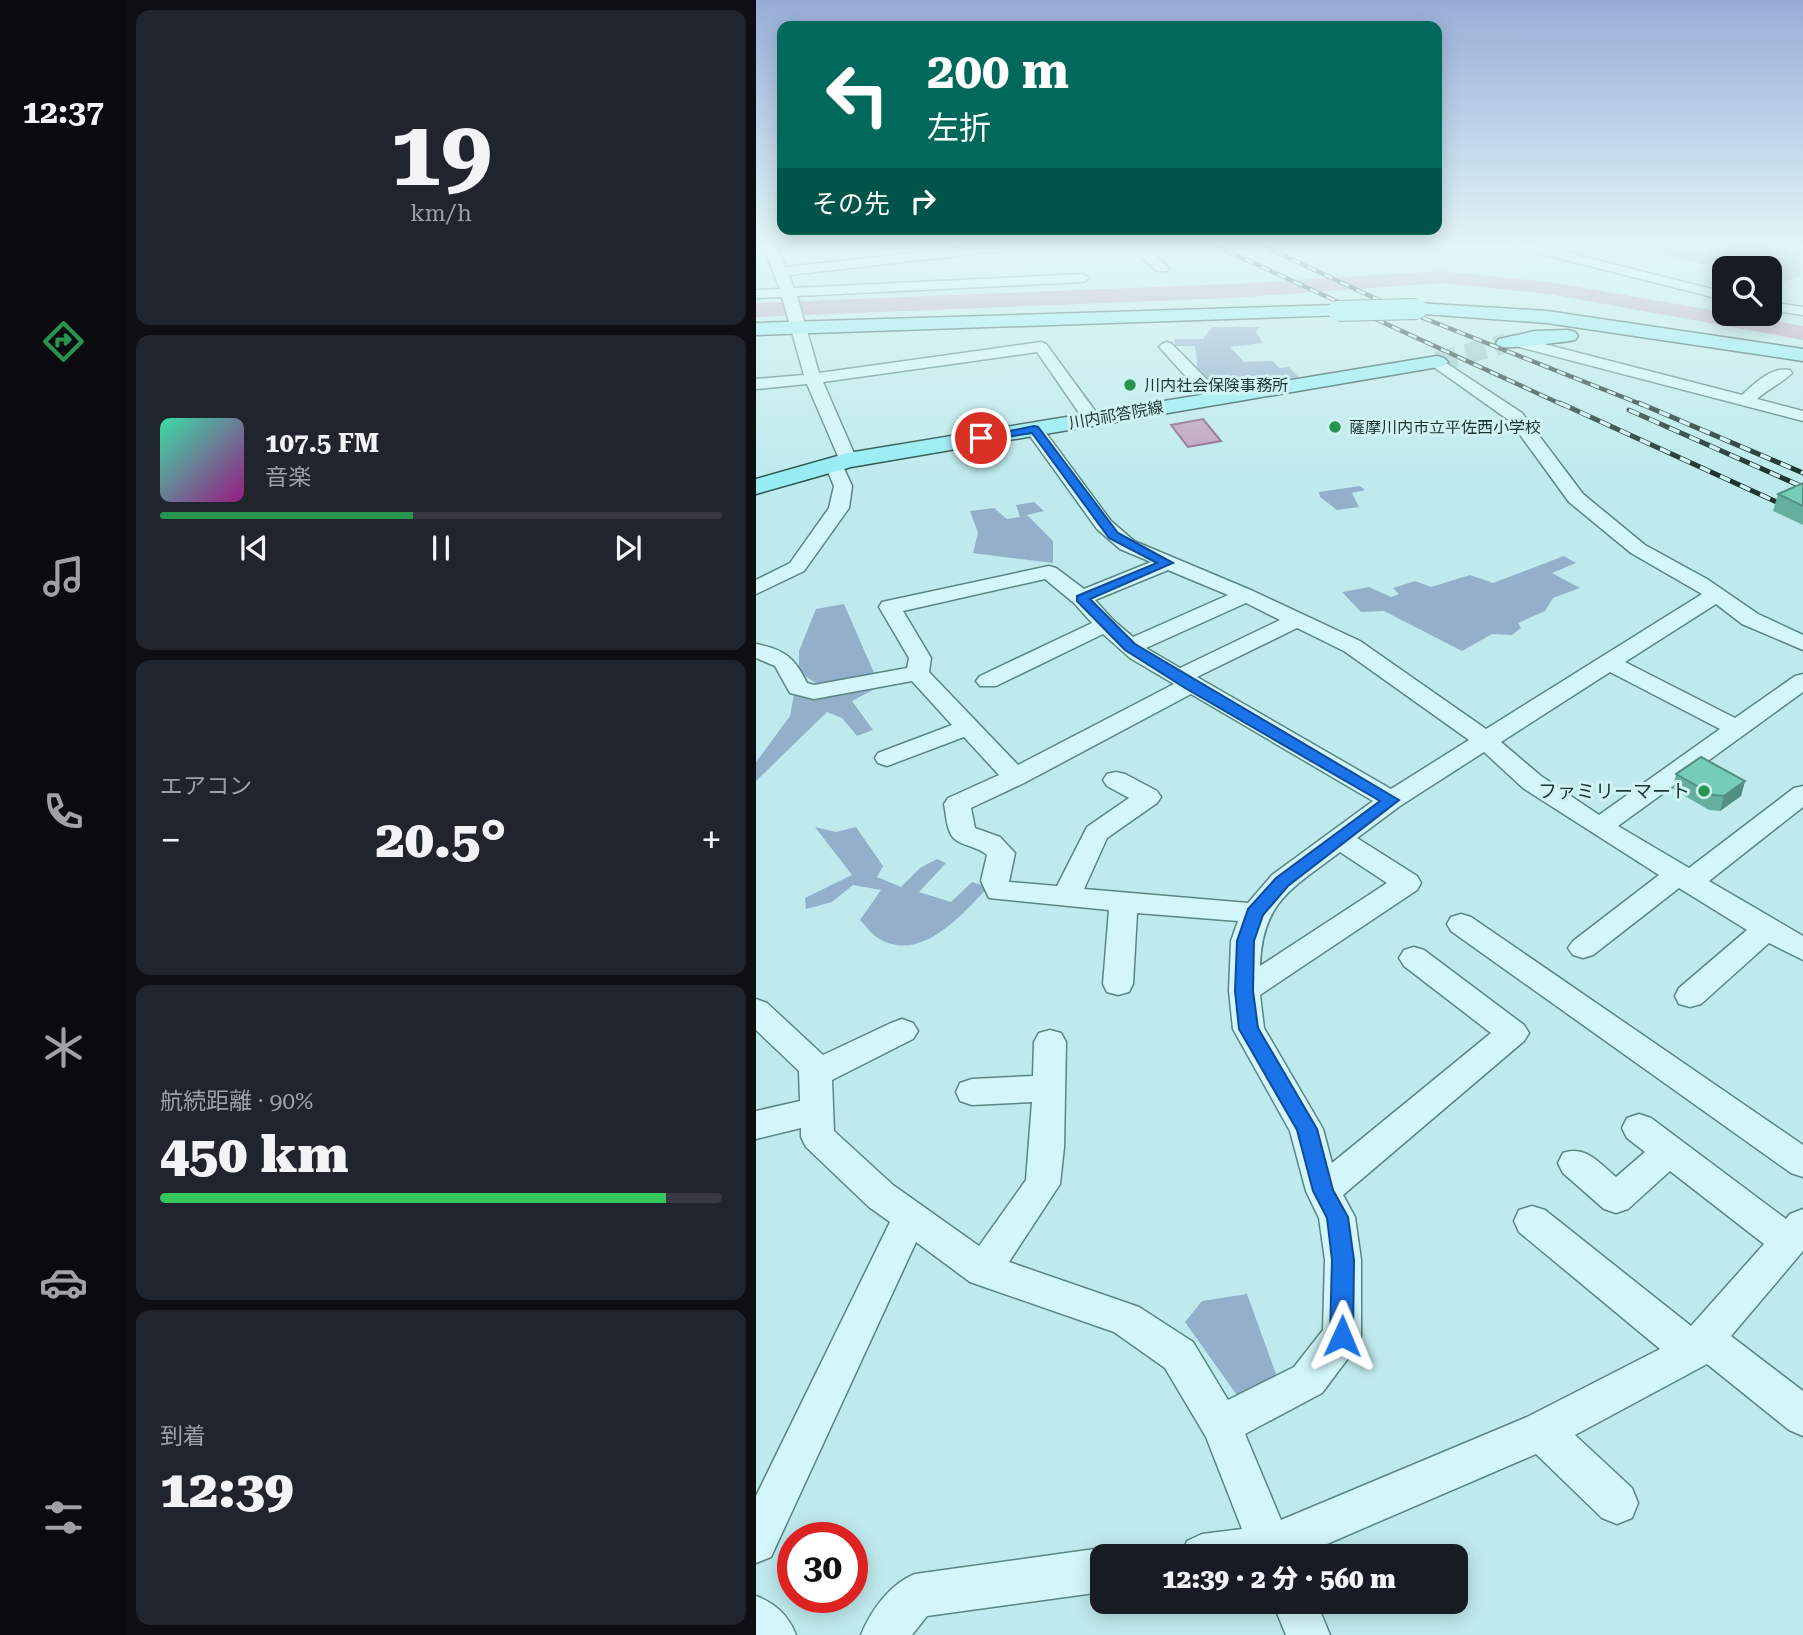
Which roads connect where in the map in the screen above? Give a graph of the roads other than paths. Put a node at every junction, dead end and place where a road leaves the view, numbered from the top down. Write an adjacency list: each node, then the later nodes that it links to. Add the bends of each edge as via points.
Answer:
1 (795, 320): 4 (street)
2 (950, 320): 4 (main road, bridge)
3 (1562, 320): 9 (main road, bridge)
4 (796, 324): 5 (main road); 10 (street)
5 (756, 329)
6 (1509, 342): 9 (main road, via 1549,336 1620,341); 13 (street)
7 (1167, 347): 12 (street)
8 (1437, 362): 12 (main road, 川内祁答院線); 21 (street, via 1516,417 1576,498 1638,549)
9 (1797, 371): 13 (street, via 1763,384)
10 (813, 379): 11 (street); 15 (street, via 1041,347); 17 (street)
11 (756, 384)
12 (1214, 397): 15 (main road, 川内祁答院線)
13 (1745, 401): 14 (street)
14 (1803, 416)
15 (1091, 419): 16 (main road, 川内祁答院線)
16 (1034, 429): 17 (main road, 川内祁答院線); 19 (street, via 1114,536)
17 (841, 463): 18 (main road, 川内祁答院線); 20 (street, via 844,486 839,508 797,566)
18 (756, 487)
19 (1167, 563): 22 (street); 23 (street)
20 (756, 587)
21 (1717, 594): 26 (street, via 1750,619); 29 (street)
22 (1246, 595): 24 (street); 27 (street)
23 (1082, 598): 25 (street); 30 (street, via 1049,572 890,607 920,658)
24 (1296, 620): 32 (street); 36 (street, via 1352,646)
25 (1105, 625): 27 (street); 31 (street)
26 (1803, 643)
27 (1130, 647): 32 (street)
28 (756, 651): 30 (street, via 774,653 798,688 814,692)
29 (1610, 663): 35 (street); 36 (street)
30 (918, 673): 34 (street)
31 (988, 681)
32 (1185, 681): 38 (street); 41 (street)
33 (1803, 681): 35 (street)
34 (968, 727): 37 (street); 38 (street)
35 (1738, 729): 42 (street)
36 (1483, 740): 41 (street); 42 (street, via 1532,782)
37 (887, 758)
38 (1015, 777): 45 (street, via 957,804 963,832 991,843 1000,853 995,881 999,891)
39 (1116, 780): 45 (street, via 1148,797 1096,833)
40 (1803, 794): 44 (street)
41 (1391, 800): 43 (street)
42 (1599, 827): 44 (street)
43 (1339, 839): 47 (street, via 1282,882); 54 (street, via 1407,883)
44 (1685, 877): 49 (street); 50 (street)
45 (1066, 897): 46 (street)
46 (1124, 902): 47 (street); 53 (street)
47 (1255, 913): 54 (street, via 1246,941)
48 (1461, 924): 67 (street)
49 (1768, 929): 51 (street); 55 (street)
50 (1583, 948)
51 (1803, 950)
52 (1414, 958): 68 (street, via 1514,1033)
53 (1118, 984)
54 (1244, 991): 68 (street, via 1249,1029 1306,1129)
55 (1690, 996)
56 (756, 1011): 59 (street, via 815,1067)
57 (902, 1031): 59 (street)
58 (1050, 1042): 60 (street)
59 (815, 1074): 62 (street)
60 (1049, 1088): 61 (street); 72 (street, via 1043,1184)
61 (972, 1092)
62 (817, 1111): 63 (street); 69 (street, via 818,1137)
63 (756, 1125)
64 (1639, 1128): 65 (street)
65 (1670, 1151): 66 (street, via 1616,1198); 71 (street)
66 (1574, 1163)
67 (1803, 1163)
68 (1323, 1191): 75 (street, via 1337,1217 1343,1260 1342,1336 1308,1380)
69 (910, 1217): 72 (street); 78 (street)
70 (1532, 1221): 73 (street)
71 (1795, 1233): 73 (street)
72 (983, 1270): 75 (street, via 1126,1319 1179,1355)
73 (1700, 1345): 74 (street); 76 (street)
74 (1803, 1416)
75 (1221, 1425): 79 (street)
76 (1541, 1431): 77 (street); 80 (street)
77 (1617, 1503)
78 (756, 1542)
79 (1270, 1544)
80 (1289, 1544)
81 (1090, 1572): 85 (street, via 915,1596)
82 (1299, 1614): 86 (street)
83 (756, 1618): 84 (street)
84 (774, 1635)
85 (883, 1635)
86 (1308, 1635)

